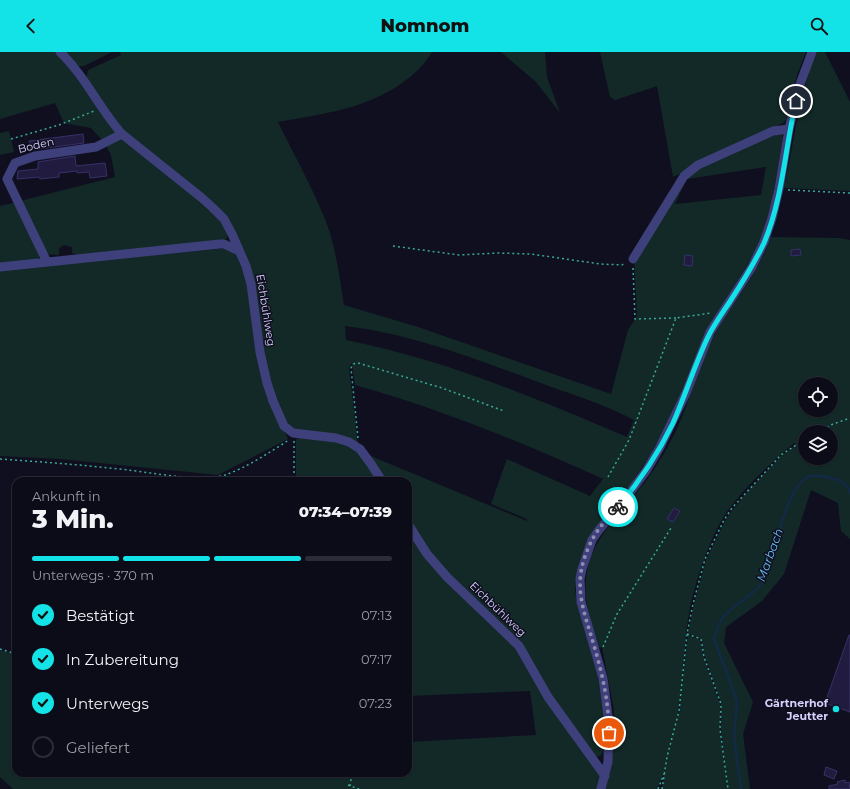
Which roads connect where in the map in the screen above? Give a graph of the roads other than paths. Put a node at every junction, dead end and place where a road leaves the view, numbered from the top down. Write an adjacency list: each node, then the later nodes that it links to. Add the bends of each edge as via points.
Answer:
1 (60, 52): 4 (street, Eichbühlweg, via 78,72 111,122)
2 (812, 52): 3 (street, via 799,87)
3 (789, 129): 6 (street, via 773,131 698,165 684,176); 11 (street, via 779,189 764,242 752,267 710,332 673,423 656,454 631,491 592,540 585,559 580,579 581,602 603,678 609,724)
4 (122, 134): 5 (street, Eichbühlweg, via 214,208 224,219); 7 (street, Boden, via 96,147 35,156 15,162 8,178)
5 (239, 251): 7 (street, via 220,244); 9 (street, Eichbühlweg, via 249,274 267,383 284,426 293,433 350,442 360,449)
6 (633, 259)
7 (47, 262): 8 (street)
8 (0, 267)
9 (379, 477)
10 (412, 530): 11 (street, Eichbühlweg, via 427,554 447,577 519,646 548,697)
11 (605, 776): 12 (street)
12 (601, 789)

